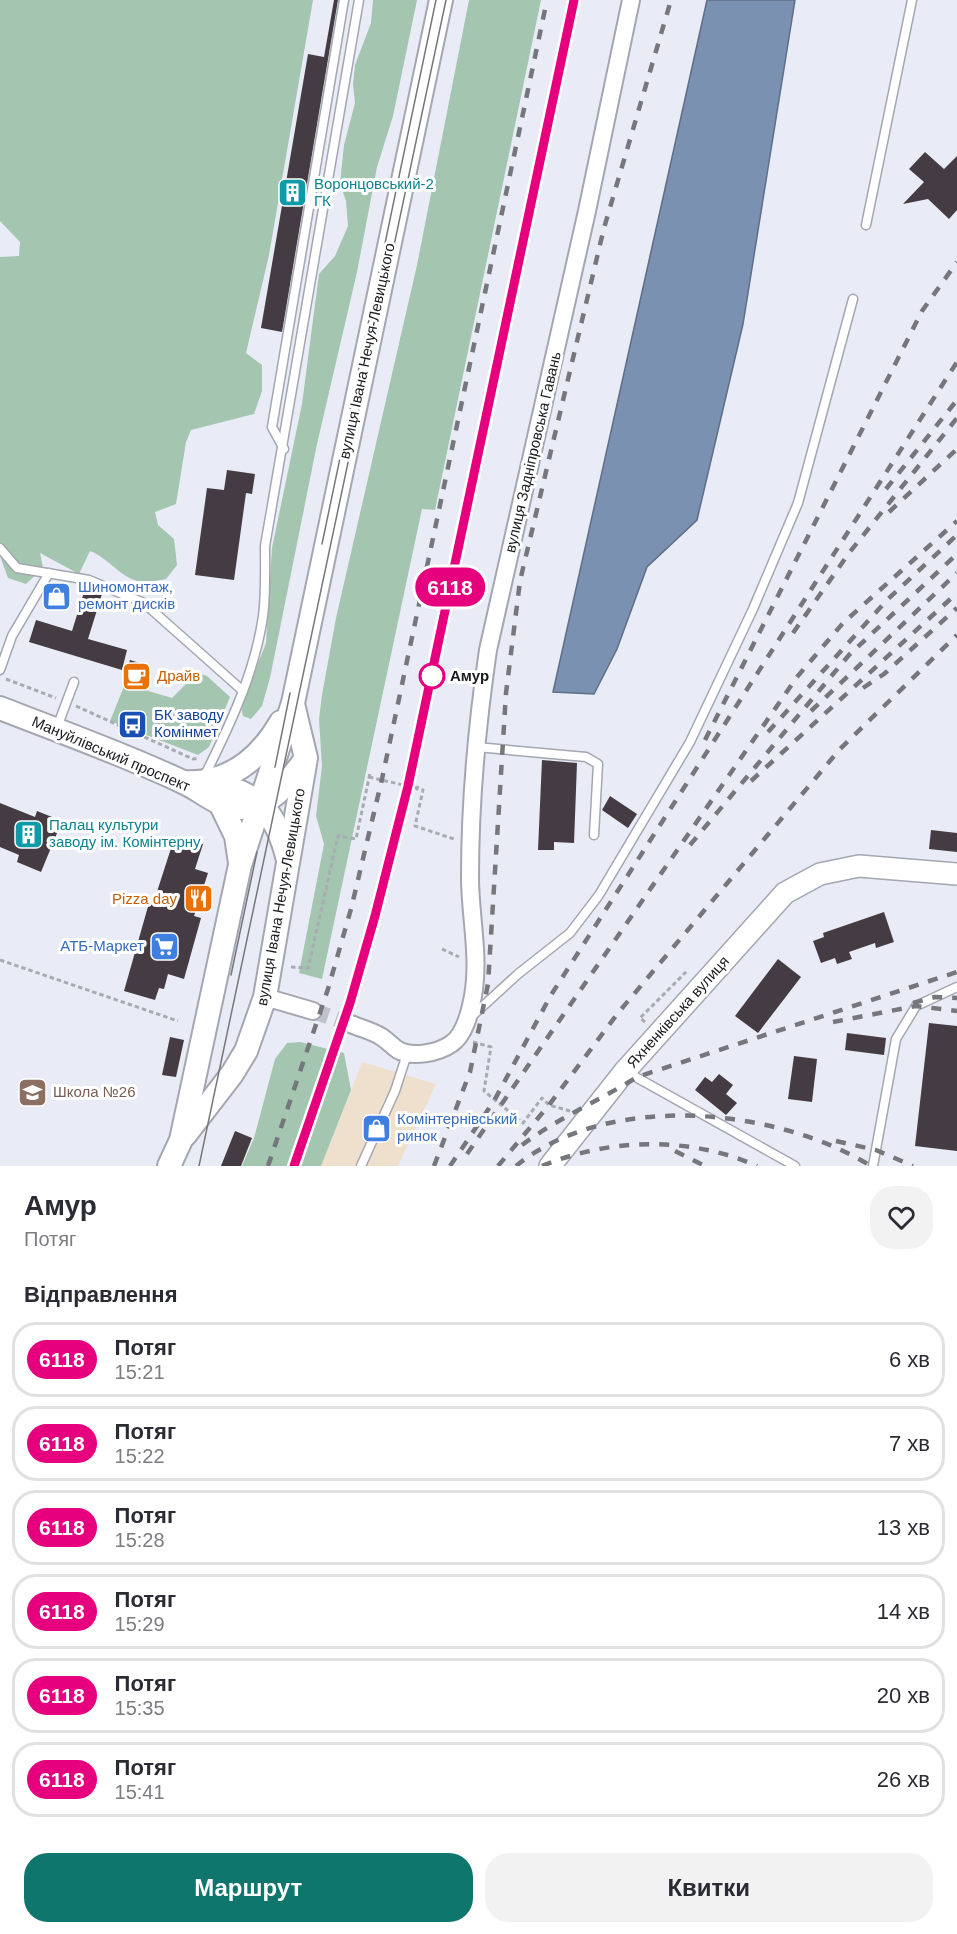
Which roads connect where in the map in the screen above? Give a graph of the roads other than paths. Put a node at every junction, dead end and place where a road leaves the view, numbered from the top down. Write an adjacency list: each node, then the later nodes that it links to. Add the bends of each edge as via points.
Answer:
1 (344, 0): 8 (lane, via 272,427)
2 (359, 0): 8 (lane)
3 (441, 0): 14 (main road, вулиця Івана Нечуя-Левицького)
4 (631, 0): 17 (street, вулиця Задніпровська Гавань, via 488,650)
5 (912, 0): 6 (lane)
6 (866, 225)
7 (853, 299): 29 (lane, via 798,502 753,609 685,751 599,896 570,933)
8 (284, 449): 13 (lane, via 266,546 263,615)
9 (0, 548): 10 (lane, via 16,568)
10 (49, 573): 11 (lane, via 12,636); 13 (lane, via 89,580 144,603)
11 (0, 670)
12 (74, 682): 16 (lane)
13 (243, 691): 19 (lane)
14 (293, 703): 18 (main road, вулиця Івана Нечуя-Левицького); 19 (main road, via 261,750 242,766 225,778); 21 (main road, вулиця Івана Нечуя-Левицького)
15 (0, 708): 16 (main road, Мануйлівський проспект)
16 (56, 730): 19 (main road, Мануйлівський проспект)
17 (476, 747): 22 (lane, via 586,757 598,764); 29 (street, вулиця Задніпровська Гавань, via 470,880 473,984)
18 (306, 758): 21 (main road, via 278,793); 23 (main road, вулиця Івана Нечуя-Левицького)
19 (192, 782): 20 (main road, Мануйлівський проспект); 21 (main road, via 236,789)
20 (220, 803): 21 (main road, via 238,808); 24 (main road, via 236,836)
21 (262, 804): 23 (main road, via 282,839); 24 (main road, вулиця Івана Нечуя-Левицького)
22 (594, 835)
23 (289, 864): 27 (main road, вулиця Івана Нечуя-Левицького)
24 (240, 865): 33 (main road, вулиця Івана Нечуя-Левицького)
25 (957, 874): 32 (street, Яхненківська вулиця, via 859,866 820,874 785,893)
26 (957, 987): 38 (lane, via 916,1006 896,1039)
27 (265, 997): 28 (street); 33 (main road, вулиця Івана Нечуя-Левицького, via 255,1030 232,1074)
28 (313, 1011)
29 (466, 1021): 31 (street, вулиця Задніпровська Гавань, via 450,1045 429,1053)
30 (351, 1024): 31 (street, via 379,1035)
31 (407, 1054): 35 (lane)
32 (625, 1071): 36 (street, Яхненківська вулиця); 37 (lane)
33 (181, 1140): 34 (main road, вулиця Івана Нечуя-Левицького)
34 (169, 1166)
35 (361, 1166)
36 (550, 1166)
37 (795, 1166)
38 (873, 1166)

